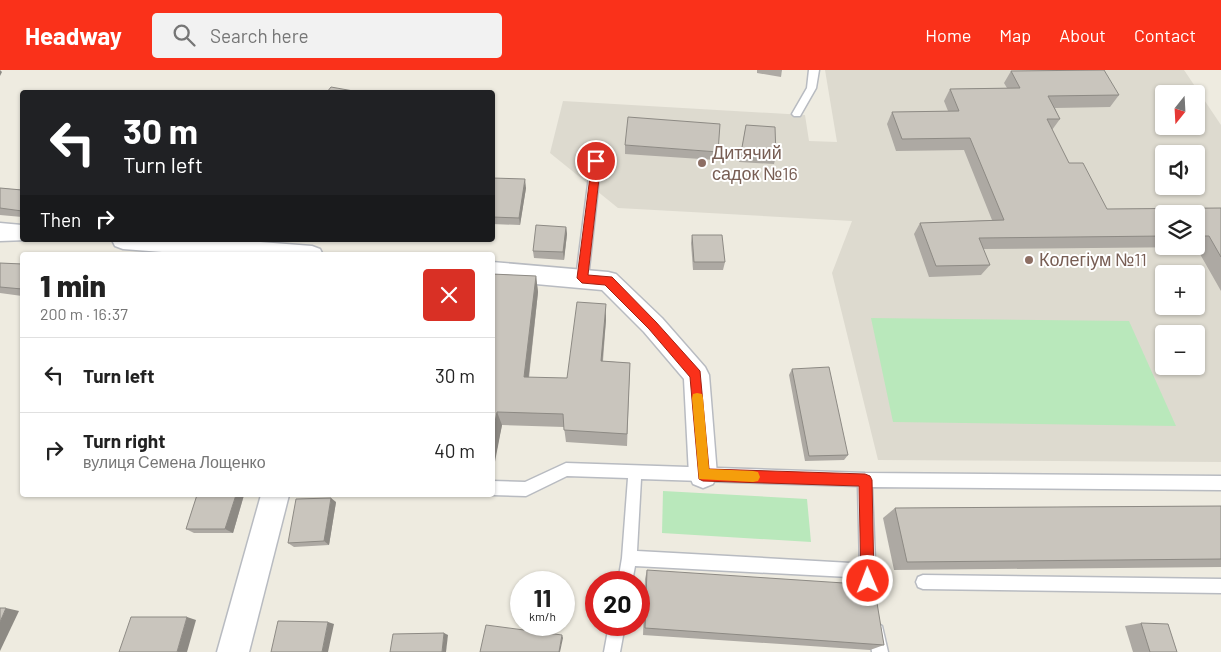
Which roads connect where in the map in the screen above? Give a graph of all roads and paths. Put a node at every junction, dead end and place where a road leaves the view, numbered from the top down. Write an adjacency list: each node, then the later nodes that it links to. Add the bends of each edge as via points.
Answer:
1 (814, 70): 2 (lane, via 810,94)
2 (797, 114)
3 (596, 161): 9 (lane)
4 (0, 232): 5 (street)
5 (20, 233)
6 (148, 242): 7 (street)
7 (274, 252)
8 (495, 271): 9 (street)
9 (582, 278): 11 (street, via 608,280 696,375)
10 (634, 472): 11 (lane); 14 (lane, via 566,469 526,489); 16 (lane)
11 (703, 475): 12 (lane)
12 (865, 480): 13 (lane); 18 (lane)
13 (1221, 483)
14 (495, 488)
15 (274, 497): 24 (street)
16 (630, 558): 17 (lane); 18 (lane, via 851,570)
17 (627, 571)
18 (868, 581): 21 (lane)
19 (923, 582): 20 (lane)
20 (1221, 586)
21 (871, 599)
22 (874, 616): 26 (lane)
23 (615, 636): 25 (lane)
24 (233, 652)
25 (612, 652)
26 (880, 652)

